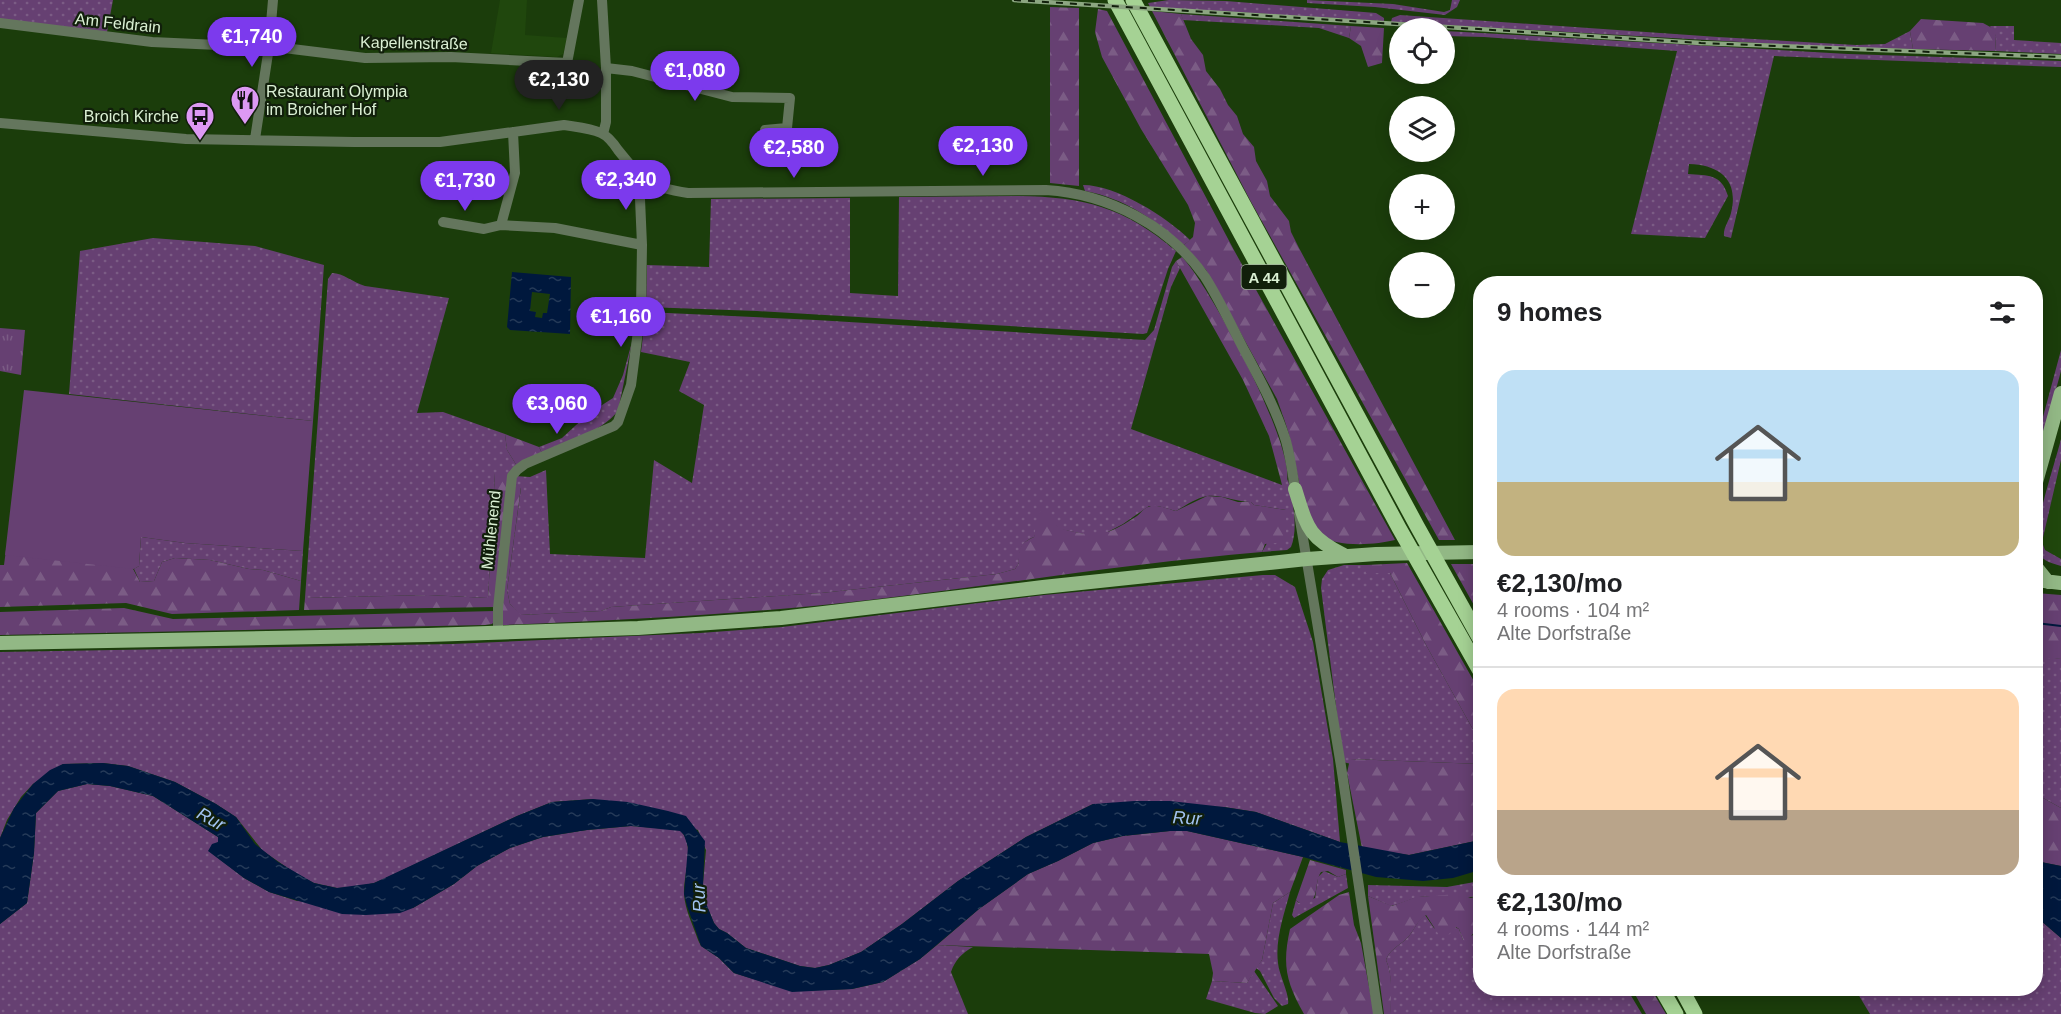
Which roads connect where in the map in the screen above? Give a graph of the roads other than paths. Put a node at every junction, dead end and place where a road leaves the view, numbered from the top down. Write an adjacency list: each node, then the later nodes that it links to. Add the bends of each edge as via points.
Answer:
1 (273, 0): 7 (street)
2 (579, 0): 7 (street, Kapellenstraße, via 567,63 451,57 365,58)
3 (602, 0): 8 (street)
4 (1115, 0): 27 (highway, A 44)
5 (1132, 0): 24 (highway, A 44)
6 (0, 23): 7 (street, Am Feldrain, via 152,42)
7 (269, 47): 13 (street)
8 (606, 68): 10 (street, via 732,97 790,98 787,128); 12 (street)
9 (0, 123): 13 (street, via 186,139)
10 (765, 130)
11 (513, 132): 12 (street, via 564,125); 13 (street, via 440,142); 16 (street, via 515,173)
12 (603, 134): 14 (street)
13 (255, 139)
14 (639, 176): 17 (street, Mühlenend); 20 (street, via 657,187 688,193 1046,190 1089,196 1121,208 1158,230 1205,277 1279,423)
15 (443, 222): 16 (street, via 484,229)
16 (501, 225): 17 (street, via 555,228)
17 (642, 246): 25 (street, Mühlenend, via 641,308 631,385 618,422 525,464 512,476)
18 (2061, 393): 19 (main road)
19 (2043, 457)
20 (1295, 489): 22 (main road, via 1312,534); 23 (street)
21 (1473, 552): 22 (main road)
22 (1346, 556): 23 (main road)
23 (1307, 559): 25 (main road, via 781,618); 30 (street)
24 (1473, 626)
25 (498, 633): 26 (main road)
26 (0, 643)
27 (1473, 659)
28 (1666, 996): 31 (highway)
29 (1685, 996): 32 (highway)
30 (1378, 1014)
31 (1676, 1014)
32 (1695, 1014)

